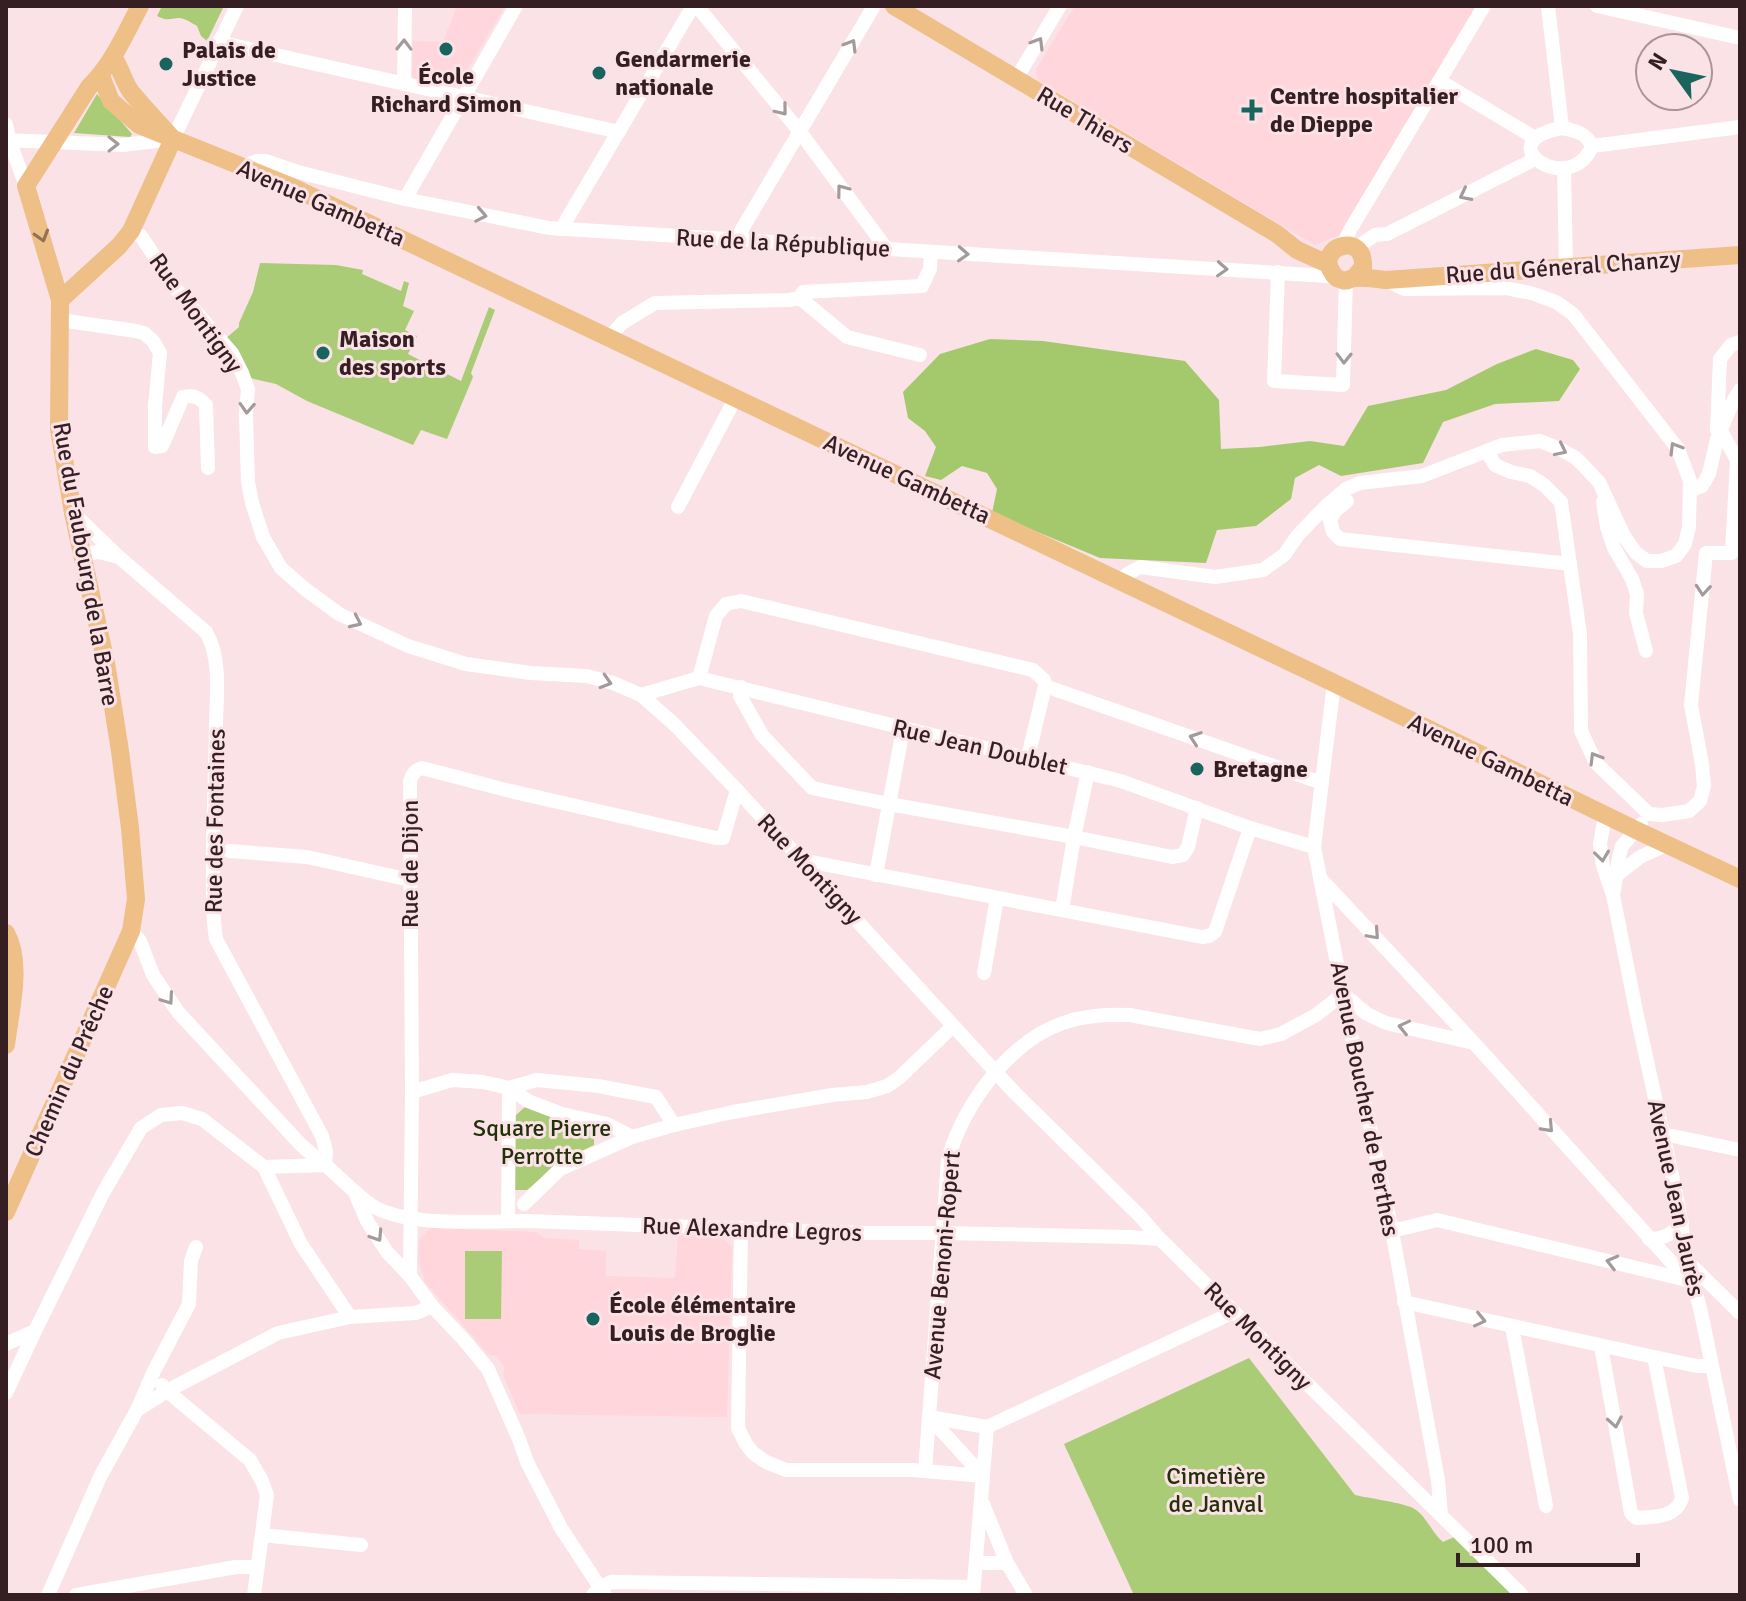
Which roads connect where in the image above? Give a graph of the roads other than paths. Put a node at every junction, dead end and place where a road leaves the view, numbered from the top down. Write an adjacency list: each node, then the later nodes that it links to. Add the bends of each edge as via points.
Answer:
1 (140, 6): 14 (main road)
2 (237, 6): 13 (street)
3 (405, 6): 18 (street, one-way to 3)
4 (516, 6): 20 (street)
5 (695, 6): 24 (street); 25 (street, one-way to 25)
6 (874, 6): 25 (street, one-way to 6)
7 (894, 6): 16 (main road, Rue Thiers)
8 (1060, 6): 16 (street, one-way to 8)
9 (1484, 6): 17 (street)
10 (1548, 6): 23 (street)
11 (1597, 6): 12 (street)
12 (1740, 38)
13 (218, 42): 18 (street); 27 (street)
14 (114, 54): 15 (main road); 19 (main road)
15 (101, 76): 19 (main road); 27 (main road, Avenue Gambetta, via 119,110); 29 (main road)
16 (1016, 79): 43 (main road, Rue Thiers, via 1297,250)
17 (1440, 81): 26 (street); 43 (street, via 1350,230)
18 (404, 84): 20 (street)
19 (130, 90): 27 (main road)
20 (463, 97): 24 (street); 36 (street)
21 (6, 124): 28 (street)
22 (1740, 127): 30 (street)
23 (1562, 128): 26 (street); 30 (street, via 1587,137)
24 (619, 132): 37 (street)
25 (800, 132): 39 (street); 40 (street, one-way to 25)
26 (1535, 138): 31 (street, via 1530,147)
27 (173, 139): 29 (street, one-way to 27, via 123,145); 34 (main road, Avenue Gambetta, via 242,167); 38 (main road)
28 (8, 140): 29 (street); 32 (street)
29 (54, 143): 35 (main road)
30 (1592, 146): 33 (street, via 1584,160)
31 (1535, 159): 33 (street); 43 (street, one-way to 43, via 1387,234 1375,235)
32 (11, 162): 35 (street)
33 (1564, 168): 44 (street)
34 (294, 179): 36 (street, Rue de la République); 50 (main road, Avenue Gambetta)
35 (26, 186): 48 (main road, Rue du Faubourg de la Barre, one-way to 48)
36 (405, 199): 37 (street, Rue de la République, one-way to 37)
37 (561, 229): 39 (street, Rue de la République)
38 (131, 231): 48 (main road); 72 (street, Rue Montigny, one-way to 72, via 141,236 176,289 237,362 248,389 252,503 281,568 339,614 408,646 466,664 587,676)
39 (735, 241): 40 (street, Rue de la République)
40 (886, 248): 41 (street, Rue de la République)
41 (931, 252): 45 (street, Rue de la République, one-way to 45); 47 (street, via 922,286 803,292)
42 (1740, 255): 44 (main road, Rue du Géneral Chanzy)
43 (1345, 263): 45 (street, Rue de la République, via 1327,276); 45 (street, one-way to 45, via 1343,385 1274,381); 46 (main road)
44 (1566, 267): 46 (main road, Rue du Géneral Chanzy)
45 (1278, 272)
46 (1386, 280): 60 (street, one-way to 46, via 1678,449 1573,314 1556,302 1505,288 1404,289)
47 (800, 298): 50 (street, via 655,303 622,323); 52 (street, via 847,337)
48 (60, 300): 49 (main road, Rue du Faubourg de la Barre)
49 (60, 320): 57 (street, via 136,331 153,341 160,353 155,447 162,446 183,397 192,395 206,405); 62 (main road, Rue du Faubourg de la Barre, via 59,429)
50 (614, 339): 54 (main road, Avenue Gambetta)
51 (1740, 342): 55 (street, via 1720,359)
52 (920, 355)
53 (1740, 390): 55 (street)
54 (736, 397): 61 (street); 66 (main road, Avenue Gambetta)
55 (1719, 435): 60 (street, via 1709,474 1702,486); 80 (street, one-way to 80, via 1737,460 1732,553 1706,553 1691,705 1704,786 1700,801 1689,811)
56 (1487, 451): 58 (street, one-way to 58, via 1540,441 1576,458); 59 (street, via 1422,476); 65 (street, via 1495,465 1530,476 1561,502)
57 (208, 468)
58 (1599, 482): 60 (street, via 1624,536 1647,561 1676,556 1685,544); 67 (street, via 1614,548 1637,594)
59 (1360, 483): 65 (street, via 1360,491 1330,520 1340,539); 66 (street, via 1327,505 1284,555 1263,570 1215,577 1140,567)
60 (1690, 490)
61 (678, 507)
62 (73, 513): 63 (main road, Rue du Faubourg de la Barre); 64 (street, Rue des Fontaines)
63 (83, 554): 64 (street); 97 (main road, Rue du Faubourg de la Barre, via 106,663 130,828 136,899)
64 (119, 557): 112 (street, Rue des Fontaines, via 206,632 212,643 216,939 322,1136)
65 (1570, 564): 80 (street, one-way to 65, via 1596,763 1581,731 1580,634)
66 (1123, 582): 69 (main road, Avenue Gambetta)
67 (1646, 651)
68 (699, 678): 70 (street, via 716,616 726,604 741,601 1033,670); 71 (street, Rue Jean Doublet); 72 (street, Rue Jean Doublet)
69 (1334, 683): 76 (street, Avenue Boucher de Perthes); 81 (main road, Avenue Gambetta)
70 (1045, 686): 74 (street); 76 (street, one-way to 70)
71 (741, 687): 73 (street, Rue Jean Doublet); 78 (street, via 740,696 762,735 812,788)
72 (641, 695): 77 (street, Rue Montigny)
73 (903, 729): 74 (street, Rue Jean Doublet); 78 (street)
74 (1028, 757): 75 (street, Rue Jean Doublet)
75 (1088, 772): 79 (street, Rue Jean Doublet); 84 (street)
76 (1322, 783): 86 (street, Avenue Boucher de Perthes)
77 (737, 790): 88 (street, Rue Montigny); 93 (street, Rue de Dijon, via 723,838 716,838 422,768 410,781)
78 (889, 804): 84 (street); 89 (street)
79 (1197, 808): 82 (street, Rue Jean Doublet); 84 (street, via 1183,855)
80 (1649, 814): 83 (street, Avenue Jean Jaurès)
81 (1605, 815): 83 (main road, Avenue Gambetta); 94 (street, Avenue Jean Jaurès, one-way to 94, via 1600,844)
82 (1250, 828): 86 (street, Rue Jean Doublet); 96 (street, via 1215,932 1209,936)
83 (1636, 830): 85 (main road, Avenue Gambetta); 90 (street, Avenue Jean Jaurès, via 1622,846)
84 (1074, 837): 96 (street)
85 (1666, 845): 90 (street); 92 (main road, Avenue Gambetta)
86 (1314, 847): 91 (street, Avenue Boucher de Perthes)
87 (229, 851): 93 (street, via 307,857)
88 (800, 860): 89 (street); 102 (street, Rue Montigny)
89 (876, 875): 95 (street)
90 (1617, 875): 94 (street, Avenue Jean Jaurès)
91 (1320, 878): 100 (street, Avenue Boucher de Perthes); 103 (street, one-way to 103)
92 (1740, 879)
93 (410, 880): 107 (street, Rue de Dijon)
94 (1613, 895): 109 (street, Avenue Jean Jaurès)
95 (997, 898): 96 (street); 99 (street)
96 (1062, 910)
97 (131, 931): 112 (street, Rue Alexandre Legros, one-way to 112, via 178,1012); 116 (main road, Chemin du Prêche)
98 (6, 933): 101 (main road, via 14,959)
99 (984, 973)
100 (1343, 994): 103 (street, one-way to 100, via 1386,1023); 105 (street, Avenue Benoni-Ropert, via 1281,1034 1260,1039 1130,1015 1078,1019 1040,1034); 122 (street, Avenue Boucher de Perthes)
101 (9, 997): 104 (main road)
102 (953, 1026): 105 (street, Rue Montigny); 108 (street, via 887,1086)
103 (1474, 1043): 125 (street, one-way to 125)
104 (6, 1045)
105 (996, 1071): 123 (street, Avenue Benoni-Ropert, via 955,1134); 124 (street, Rue Montigny)
106 (509, 1088): 107 (street, via 452,1080); 108 (street, via 537,1080 656,1097); 110 (street, via 528,1101 607,1124); 115 (street)
107 (412, 1092): 117 (street, Rue de Dijon)
108 (674, 1125): 110 (street)
109 (1663, 1134): 111 (street); 120 (street, Avenue Jean Jaurès)
110 (632, 1137): 115 (street, via 560,1169)
111 (1740, 1150)
112 (325, 1165): 113 (street); 114 (street, Rue Alexandre Legros)
113 (264, 1167): 136 (street, via 301,1244); 138 (street, via 202,1119 182,1113 161,1115 141,1128)
114 (353, 1189): 117 (street, Rue Alexandre Legros, via 375,1208); 128 (street, one-way to 128, via 387,1252)
115 (516, 1203): 118 (street); 119 (street)
116 (6, 1212)
117 (410, 1219): 118 (street, Rue Alexandre Legros); 128 (street, Rue de Dijon)
118 (508, 1221): 119 (street, Rue Alexandre Legros)
119 (527, 1221): 121 (street, Rue Alexandre Legros)
120 (1682, 1223): 125 (street, via 1664,1238); 127 (street, Avenue Jean Jaurès)
121 (741, 1228): 123 (street, Rue Alexandre Legros); 149 (street, via 737,1416 746,1444 766,1462 786,1470)
122 (1392, 1231): 129 (street, one-way to 122, via 1437,1220); 131 (street, Avenue Boucher de Perthes)
123 (943, 1233): 124 (street, Rue Alexandre Legros); 147 (street, Avenue Benoni-Ropert)
124 (1160, 1239): 134 (street, Rue Montigny)
125 (1649, 1239): 129 (street)
126 (196, 1247): 143 (street, via 189,1304)
127 (1687, 1261): 129 (street, Avenue Jean Jaurès); 130 (street)
128 (410, 1276): 132 (street)
129 (1691, 1284): 133 (street, Avenue Jean Jaurès)
130 (1727, 1298): 133 (street); 135 (street)
131 (1404, 1302): 137 (street, one-way to 137); 154 (street, Avenue Boucher de Perthes)
132 (432, 1306): 136 (street, via 416,1313); 163 (street, via 488,1369 527,1462)
133 (1700, 1308): 142 (street, Avenue Jean Jaurès)
134 (1234, 1312): 148 (street); 154 (street, Rue Montigny)
135 (1740, 1313)
136 (350, 1317): 144 (street, via 278,1333)
137 (1512, 1327): 140 (street); 153 (street)
138 (35, 1331): 139 (street); 145 (street)
139 (6, 1344)
140 (1601, 1346): 141 (street); 141 (street, one-way to 141, via 1636,1518 1673,1513 1682,1498)
141 (1654, 1357): 142 (street)
142 (1711, 1366): 152 (street, Avenue Jean Jaurès)
143 (153, 1373): 144 (street); 146 (street)
144 (167, 1391): 146 (street); 155 (street, via 250,1460 267,1495)
145 (6, 1393)
146 (137, 1410): 164 (street, via 101,1475)
147 (929, 1417): 148 (street); 149 (street, Avenue Benoni-Ropert); 150 (street)
148 (987, 1427): 150 (street)
149 (925, 1471): 150 (street)
150 (983, 1476): 151 (street)
151 (981, 1500): 157 (street); 158 (street)
152 (1740, 1500)
153 (1546, 1506)
154 (1441, 1514): 168 (street, Rue Montigny)
155 (262, 1535): 156 (street); 159 (street)
156 (361, 1545)
157 (976, 1563): 158 (street); 162 (street)
158 (1007, 1563): 167 (street)
159 (257, 1567): 165 (street); 166 (street)
160 (784, 1590): 161 (street); 163 (street, via 611,1582)
161 (874, 1590): 162 (street)
162 (974, 1591)
163 (599, 1593)
164 (48, 1595)
165 (76, 1595)
166 (254, 1595)
167 (1026, 1595)
168 (1522, 1595)

